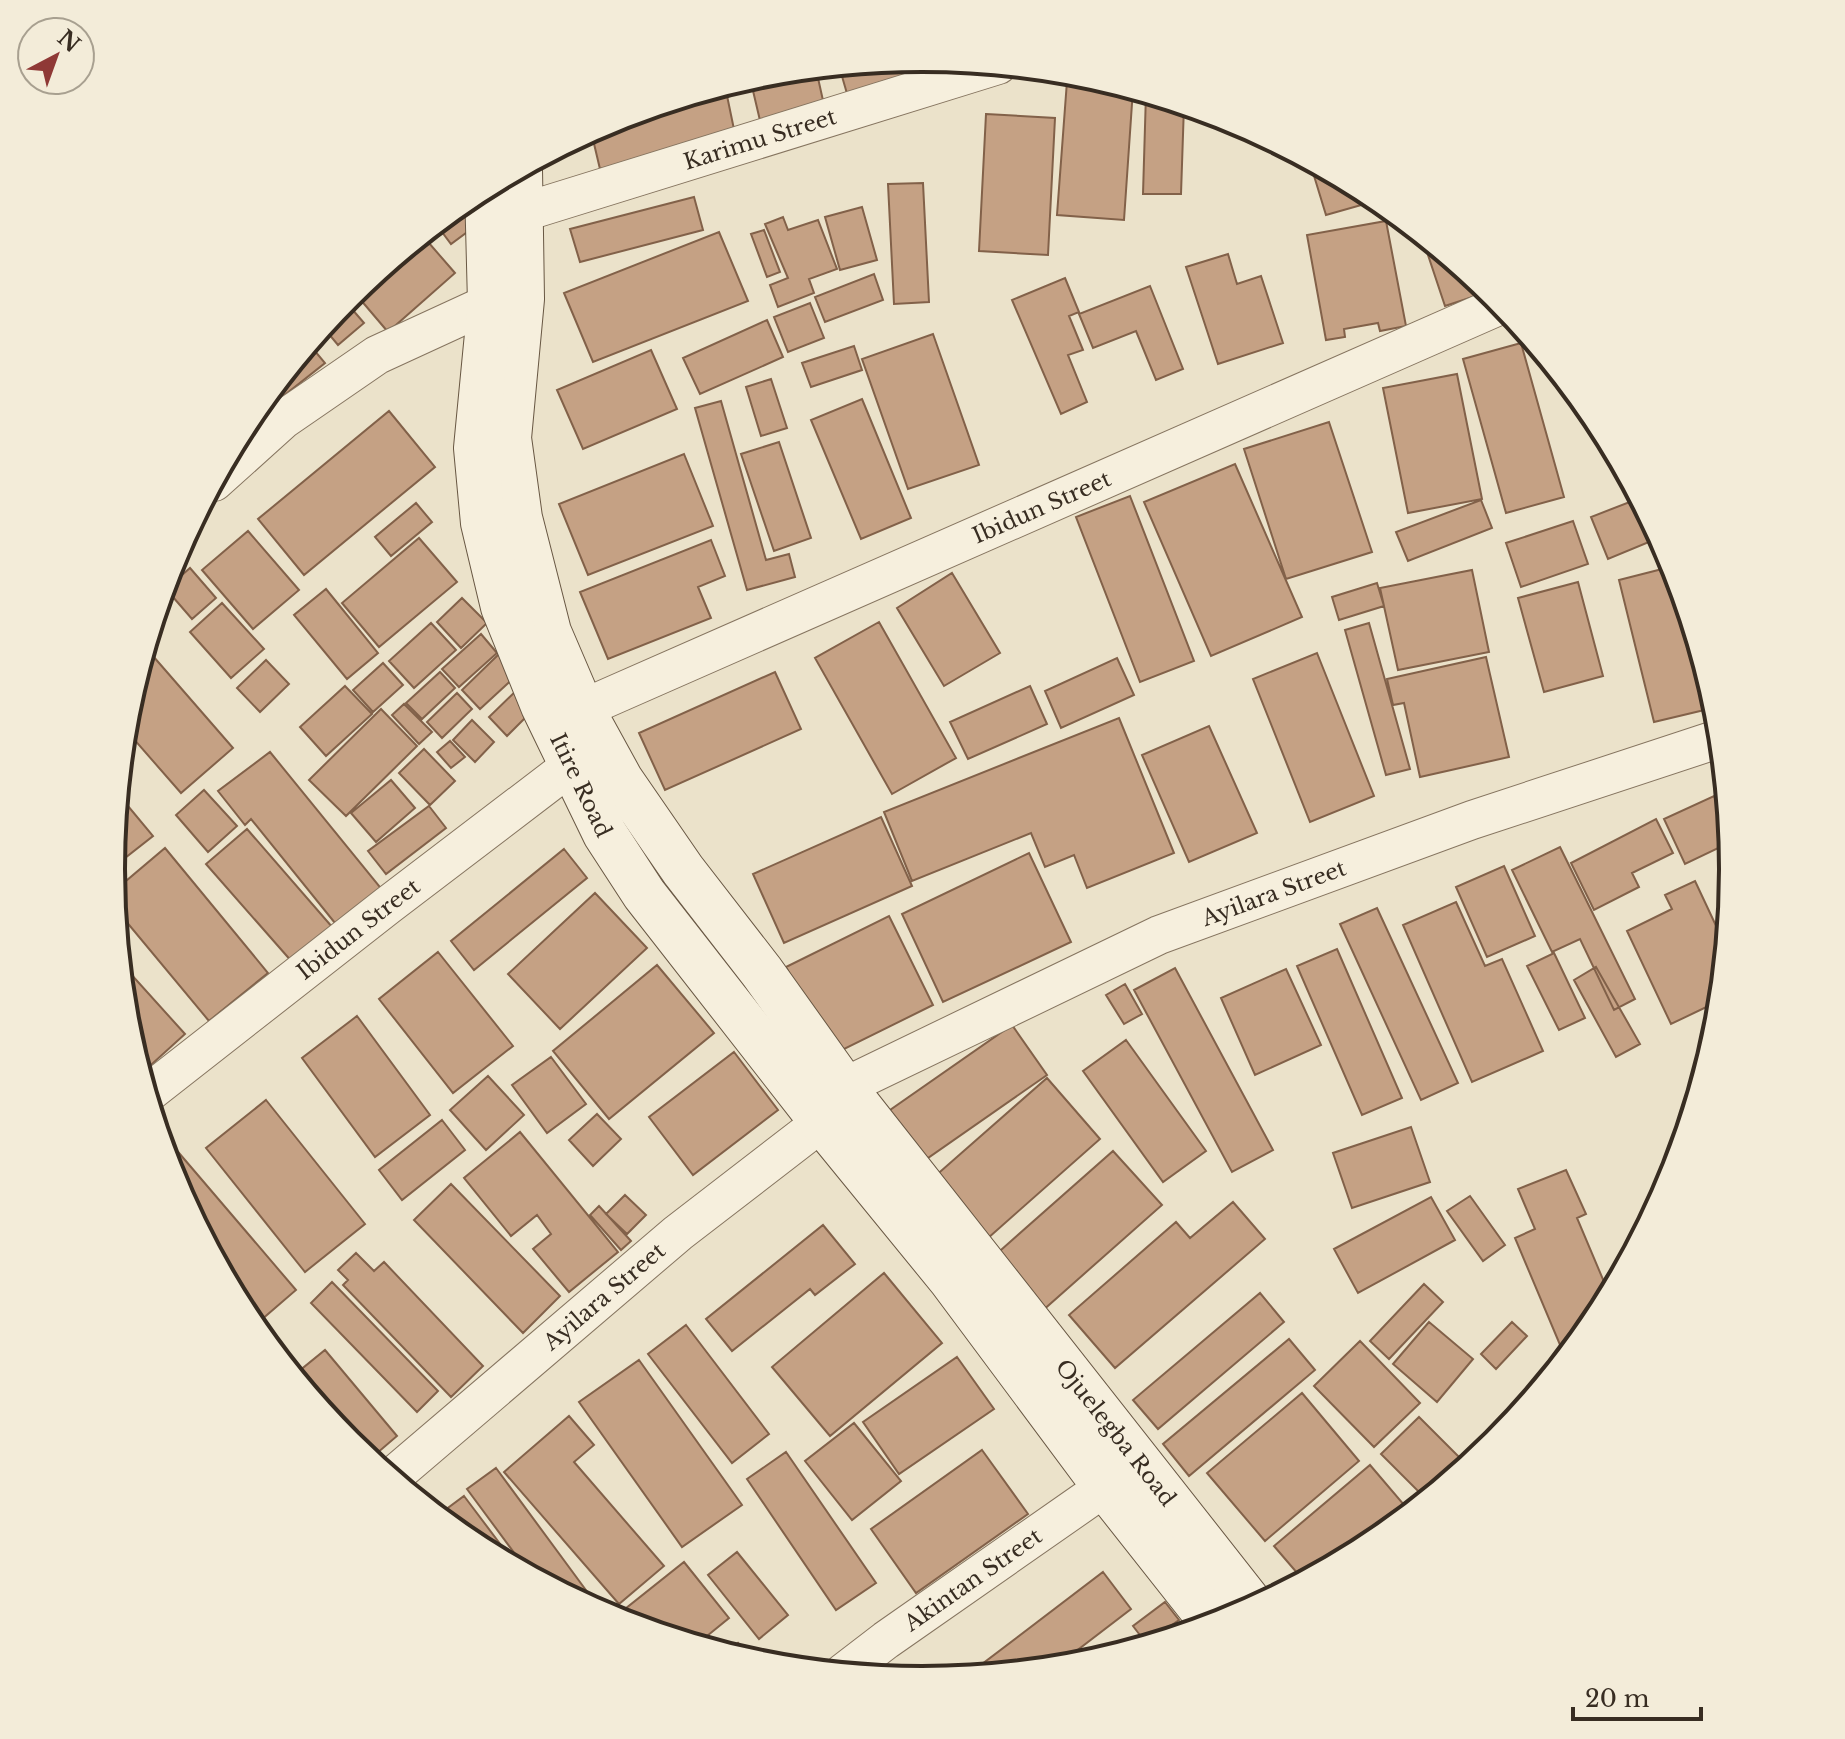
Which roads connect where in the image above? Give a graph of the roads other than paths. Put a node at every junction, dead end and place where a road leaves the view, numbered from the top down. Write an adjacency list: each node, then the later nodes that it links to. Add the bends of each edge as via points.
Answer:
1 (970, 74): 4 (street, Karimu Street)
2 (520, 181): 4 (main road, Itire Road)
3 (487, 201): 5 (main road, Itire Road)
4 (521, 213): 8 (main road, Itire Road, via 522,299 509,438 520,518 549,632)
5 (490, 303): 7 (street, via 377,355 284,419); 10 (main road, Itire Road, via 476,448 483,523 503,607)
6 (1490, 310): 8 (street, Ibidun Street)
7 (239, 460)
8 (582, 709): 12 (main road, Itire Road, via 638,806 762,972)
9 (1709, 742): 12 (street, Ayilara Street, via 1472,820 1159,935)
10 (572, 765): 11 (street, Ibidun Street); 12 (main road, Itire Road, via 605,834 644,894)
11 (155, 1087)
12 (833, 1104): 13 (main road, Itire Road); 14 (street, Ayilara Street)
13 (965, 1269): 15 (main road, Ojuelegba Road); 16 (main road, Ojuelegba Road)
14 (399, 1471)
15 (1105, 1487): 17 (main road, Ojuelegba Road); 18 (street, Akintan Street)
16 (1246, 1598)
17 (1206, 1615)
18 (855, 1664)

